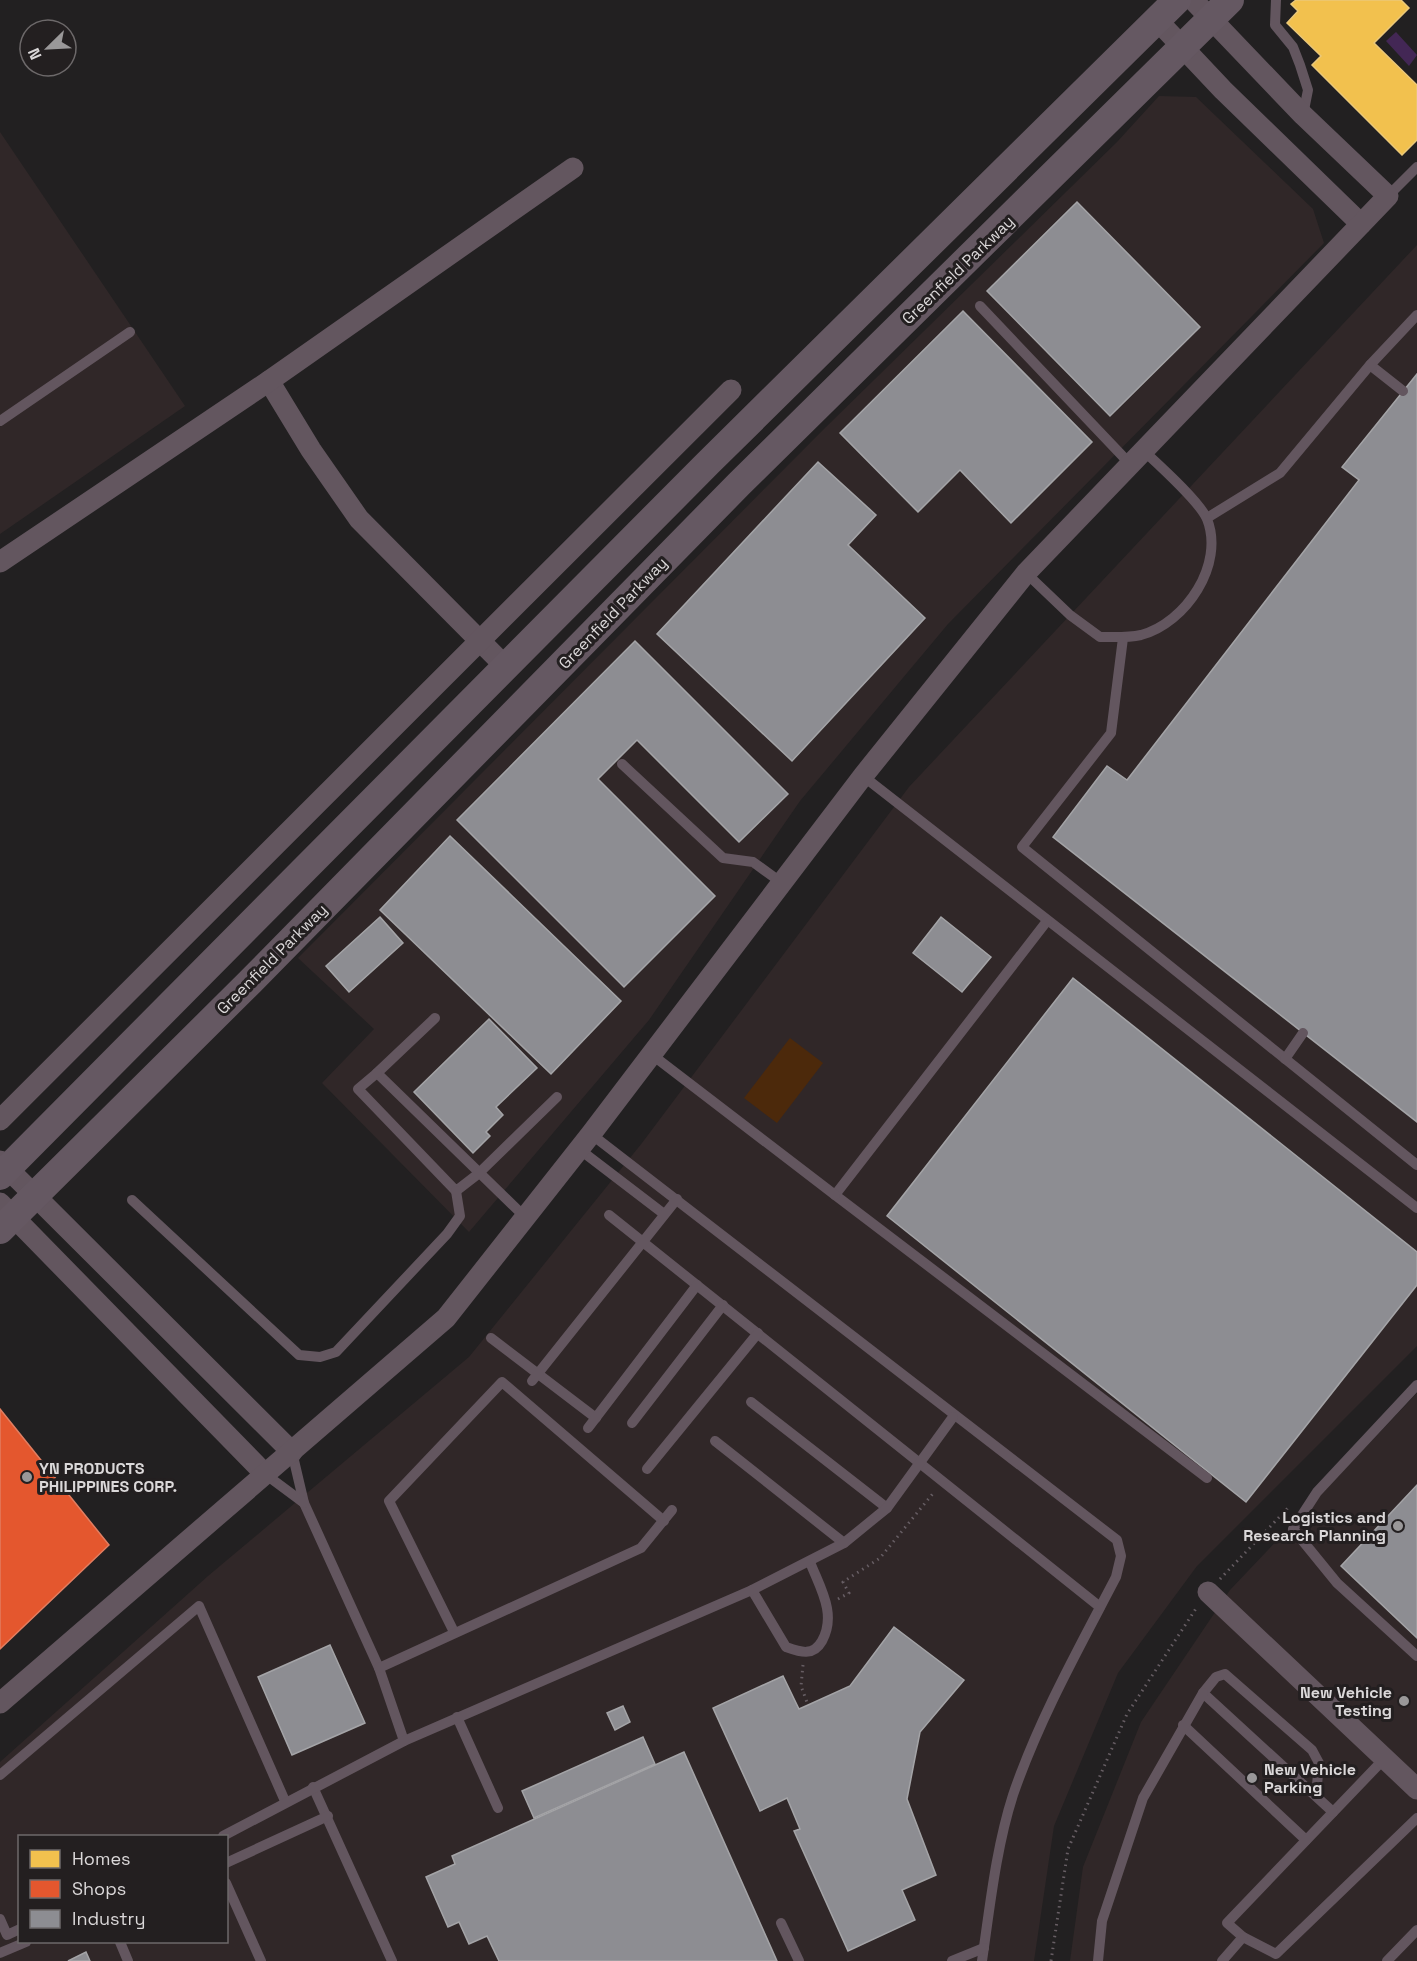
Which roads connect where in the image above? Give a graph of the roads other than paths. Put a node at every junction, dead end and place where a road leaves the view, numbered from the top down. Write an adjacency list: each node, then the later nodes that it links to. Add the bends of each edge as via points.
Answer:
1 (1177, 0): 4 (main road)
2 (1276, 0): 6 (lane, via 1275,25 1293,47 1308,90)
3 (1212, 6): 5 (main road, Greenfield Parkway); 6 (street)
4 (1157, 20): 5 (street); 25 (main road)
5 (1184, 48): 10 (street); 43 (main road, Greenfield Parkway, via 747,476)
6 (1303, 115): 9 (street)
7 (1417, 167): 9 (lane)
8 (573, 168): 15 (street)
9 (1388, 196): 10 (street)
10 (1361, 224): 19 (street)
11 (980, 306): 19 (lane)
12 (1417, 315): 14 (lane)
13 (130, 332): 18 (lane)
14 (1370, 365): 17 (lane); 20 (lane, via 1280,473)
15 (269, 381): 21 (street); 24 (street, via 359,519)
16 (731, 390): 24 (street)
17 (1403, 391)
18 (0, 421)
19 (1138, 459): 20 (lane); 22 (street)
20 (1207, 518): 23 (lane, via 1212,543 1210,563 1198,589 1164,623 1143,634)
21 (0, 562)
22 (1026, 573): 23 (lane, via 1100,637); 27 (street)
23 (1123, 638): 33 (lane, via 1112,733 1022,848)
24 (478, 640): 25 (street); 36 (street)
25 (506, 667): 39 (main road)
26 (622, 764): 28 (lane, via 723,858 753,862)
27 (862, 776): 28 (street); 29 (lane)
28 (782, 883): 32 (street)
29 (1047, 921): 42 (lane); 46 (lane)
30 (435, 1018): 34 (lane)
31 (1304, 1033): 33 (lane)
32 (651, 1054): 37 (street); 42 (lane)
33 (1285, 1059): 38 (lane)
34 (377, 1072): 40 (lane); 41 (lane, via 358,1089)
35 (557, 1097): 40 (lane)
36 (0, 1120)
37 (585, 1141): 44 (lane); 47 (lane); 50 (street)
38 (1417, 1165)
39 (3, 1169): 43 (street)
40 (478, 1174): 41 (lane); 50 (lane)
41 (456, 1191): 45 (lane, via 460,1216 447,1234 336,1352 320,1357 299,1355)
42 (835, 1195): 68 (lane)
43 (36, 1196): 49 (main road, Greenfield Parkway); 64 (street)
44 (677, 1199): 47 (lane); 59 (lane)
45 (132, 1200)
46 (1417, 1208)
47 (664, 1214): 51 (lane)
48 (609, 1215): 51 (lane)
49 (5, 1216): 67 (street)
50 (525, 1217): 64 (street, via 447,1318)
51 (642, 1241): 52 (lane); 56 (lane)
52 (697, 1285): 53 (lane); 60 (lane)
53 (723, 1305): 54 (lane); 61 (lane)
54 (758, 1333): 65 (lane); 66 (lane)
55 (491, 1338): 56 (lane)
56 (535, 1377): 60 (lane)
57 (1417, 1385): 79 (lane, via 1317,1492 1293,1529 1337,1583)
58 (751, 1402): 70 (lane)
59 (953, 1417): 65 (lane); 77 (lane, via 1117,1540 1121,1556 1116,1577)
60 (596, 1418): 62 (lane)
61 (632, 1423)
62 (588, 1428)
63 (715, 1442): 73 (lane)
64 (292, 1452): 67 (street); 69 (lane)
65 (921, 1462): 70 (lane); 77 (lane)
66 (646, 1469)
67 (265, 1474): 69 (lane); 82 (street)
68 (1207, 1478)
69 (304, 1503): 80 (lane)
70 (887, 1508): 73 (lane)
71 (672, 1510): 72 (lane)
72 (664, 1521): 78 (lane, via 641,1548); 78 (lane, via 502,1383 389,1501)
73 (844, 1544): 74 (lane)
74 (810, 1562): 75 (lane); 75 (lane, via 830,1619 821,1643 812,1651 804,1653 786,1647)
75 (752, 1590): 83 (lane)
76 (1208, 1592): 86 (street)
77 (1100, 1607): 107 (lane, via 1054,1697 1013,1797)
78 (454, 1632): 80 (lane)
79 (1417, 1656)
80 (379, 1668): 85 (lane)
81 (1203, 1693): 84 (lane); 90 (lane); 90 (lane, via 1216,1677 1225,1674 1312,1750 1319,1763)
82 (0, 1703)
83 (457, 1717): 85 (lane); 92 (lane)
84 (1183, 1725): 97 (lane); 116 (lane, via 1143,1798 1128,1836 1102,1921)
85 (404, 1741): 88 (lane)
86 (1384, 1759): 89 (street); 93 (lane)
87 (0, 1775): 91 (lane, via 200,1606)
88 (313, 1787): 91 (lane); 94 (lane)
89 (1417, 1789)
90 (1316, 1796): 93 (lane)
91 (285, 1801): 96 (lane)
92 (498, 1808)
93 (1333, 1812): 97 (lane)
94 (328, 1816): 98 (lane); 112 (lane)
95 (1417, 1818): 109 (lane)
96 (225, 1835)
97 (1306, 1840): 104 (lane, via 1227,1923)
98 (228, 1862)
99 (228, 1887): 111 (lane)
100 (0, 1919): 102 (lane, via 7,1935)
101 (781, 1923): 113 (lane)
102 (18, 1930)
103 (1417, 1930): 118 (lane)
104 (1243, 1937): 109 (lane); 117 (lane)
105 (22, 1943): 108 (lane)
106 (121, 1943): 110 (lane)
107 (984, 1948): 114 (lane); 115 (lane)
108 (0, 1953)
109 (1280, 1958)
110 (128, 1961)
111 (261, 1961)
112 (392, 1961)
113 (799, 1961)
114 (952, 1961)
115 (982, 1961)
116 (1098, 1961)
117 (1222, 1961)
118 (1387, 1961)

